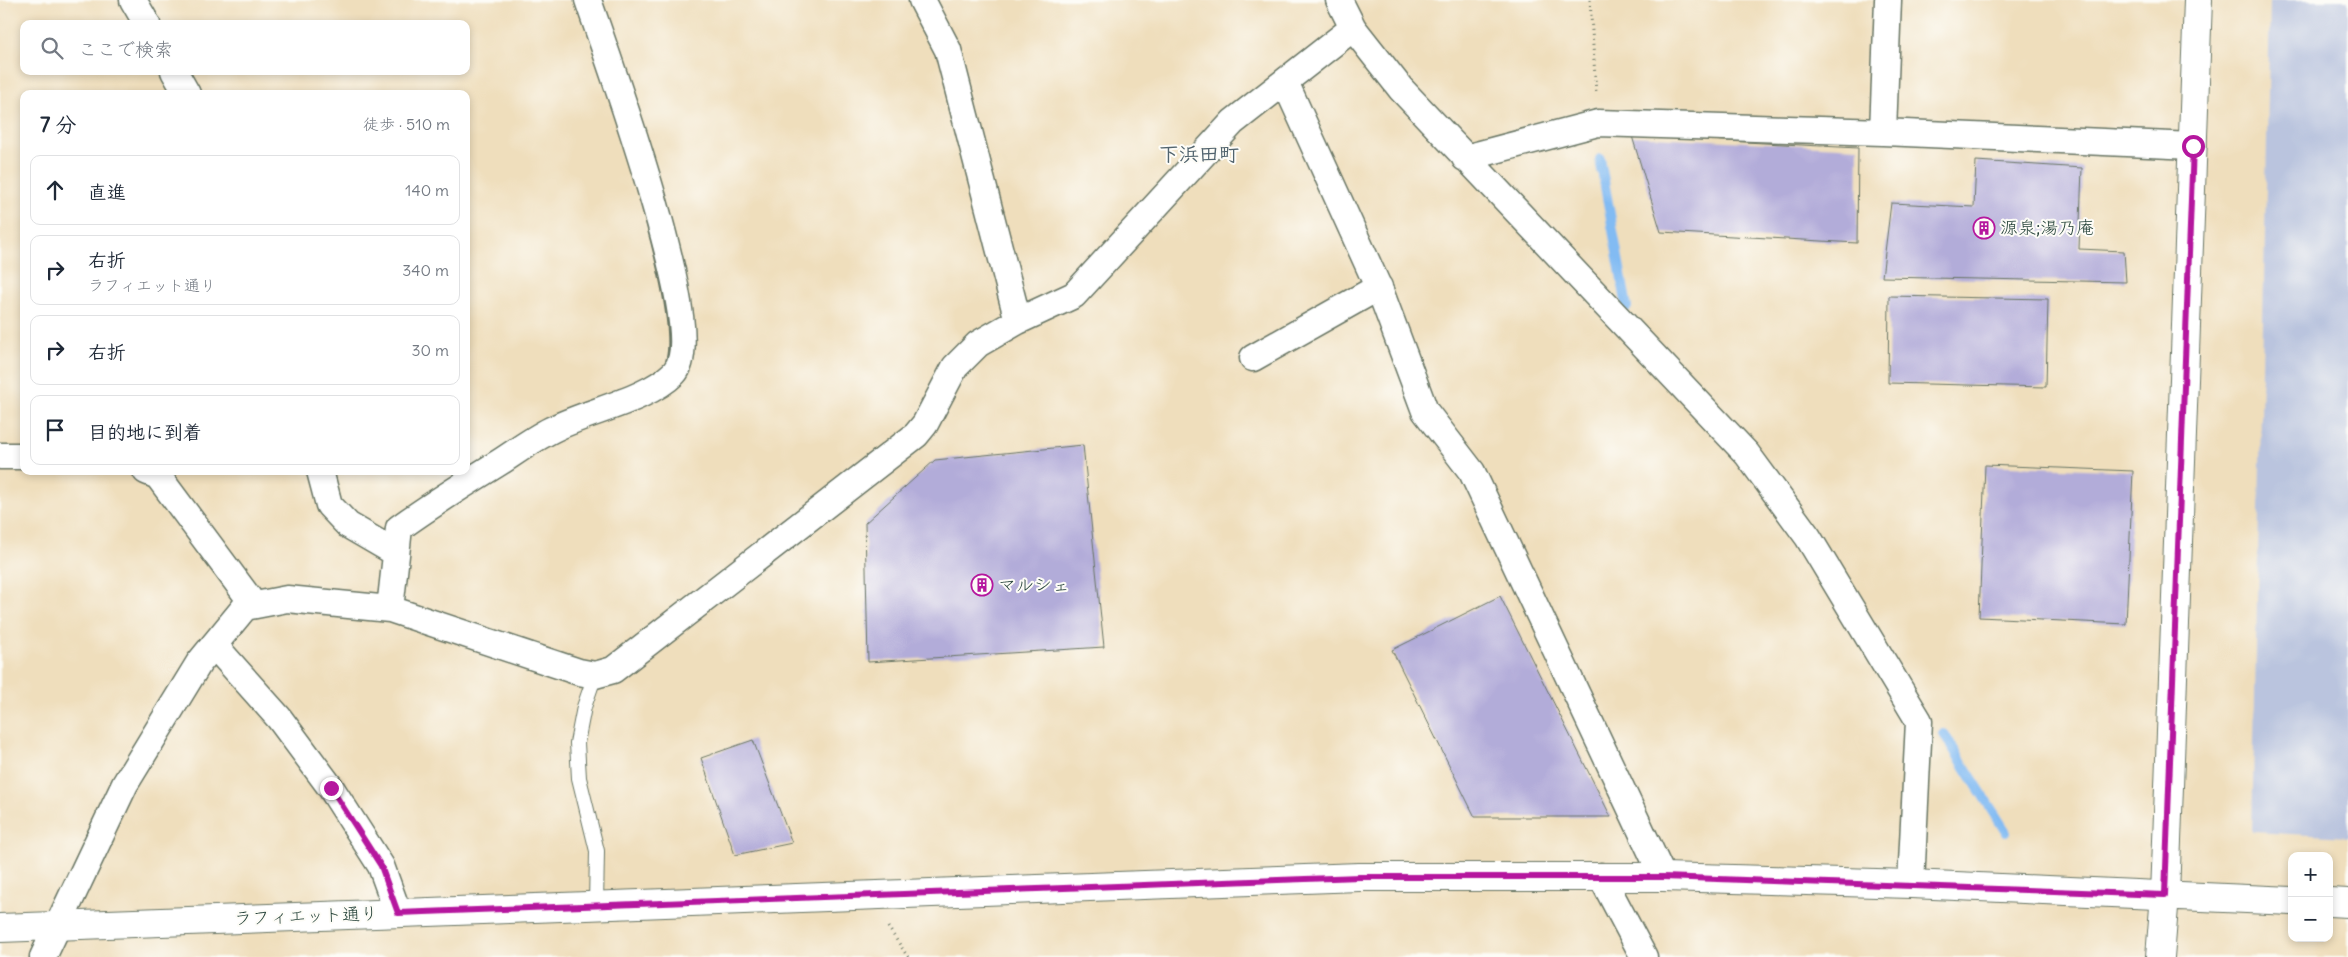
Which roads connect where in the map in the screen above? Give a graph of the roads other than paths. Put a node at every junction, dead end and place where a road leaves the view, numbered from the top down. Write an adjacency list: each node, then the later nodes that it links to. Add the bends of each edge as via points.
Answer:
1 (133, 0): 7 (street)
2 (588, 0): 22 (street, via 666,239 683,341 676,372 654,388 551,430 427,508 399,528)
3 (922, 0): 16 (street, via 948,50)
4 (1338, 0): 8 (street)
5 (1888, 0): 12 (street)
6 (2198, 0): 13 (street)
7 (145, 20)
8 (1353, 28): 10 (street); 14 (street, via 1401,89)
9 (176, 75): 11 (street)
10 (1285, 82): 15 (street); 16 (street, via 1234,122 1074,295)
11 (185, 90)
12 (1882, 132): 13 (street); 14 (street, via 1598,122)
13 (2193, 146): 30 (street)
14 (1466, 158): 29 (street, via 1747,454 1808,536 1919,721)
15 (1378, 287): 17 (street); 28 (street, via 1426,411 1472,472)
16 (1018, 321): 26 (street, via 978,344 955,367 916,435 613,670)
17 (1254, 358)
18 (0, 456): 19 (street)
19 (20, 456)
20 (156, 475): 23 (street)
21 (321, 475): 22 (street, via 329,505 348,525)
22 (396, 553): 24 (street)
23 (254, 605): 24 (street, via 287,599); 25 (street, via 245,606)
24 (390, 609): 26 (street)
25 (214, 645): 35 (street, via 280,718 331,788 381,866); 36 (street, via 199,663 125,784)
26 (595, 675): 34 (lane, via 584,707 578,743 579,778 598,851)
27 (1601, 876): 28 (street, ラフィエット通り); 34 (street, ラフィエット通り, via 1360,877); 39 (street)
28 (1663, 877): 29 (street, ラフィエット通り)
29 (1911, 884): 30 (street, ラフィエット通り)
30 (2165, 895): 31 (street, ラフィエット通り); 40 (street)
31 (2288, 901)
32 (2333, 902): 33 (street)
33 (2348, 903)
34 (596, 905): 35 (street, ラフィエット通り)
35 (398, 913): 36 (street, ラフィエット通り)
36 (60, 926): 37 (street, ラフィエット通り); 38 (street)
37 (0, 928)
38 (43, 957)
39 (1644, 957)
40 (2160, 957)

